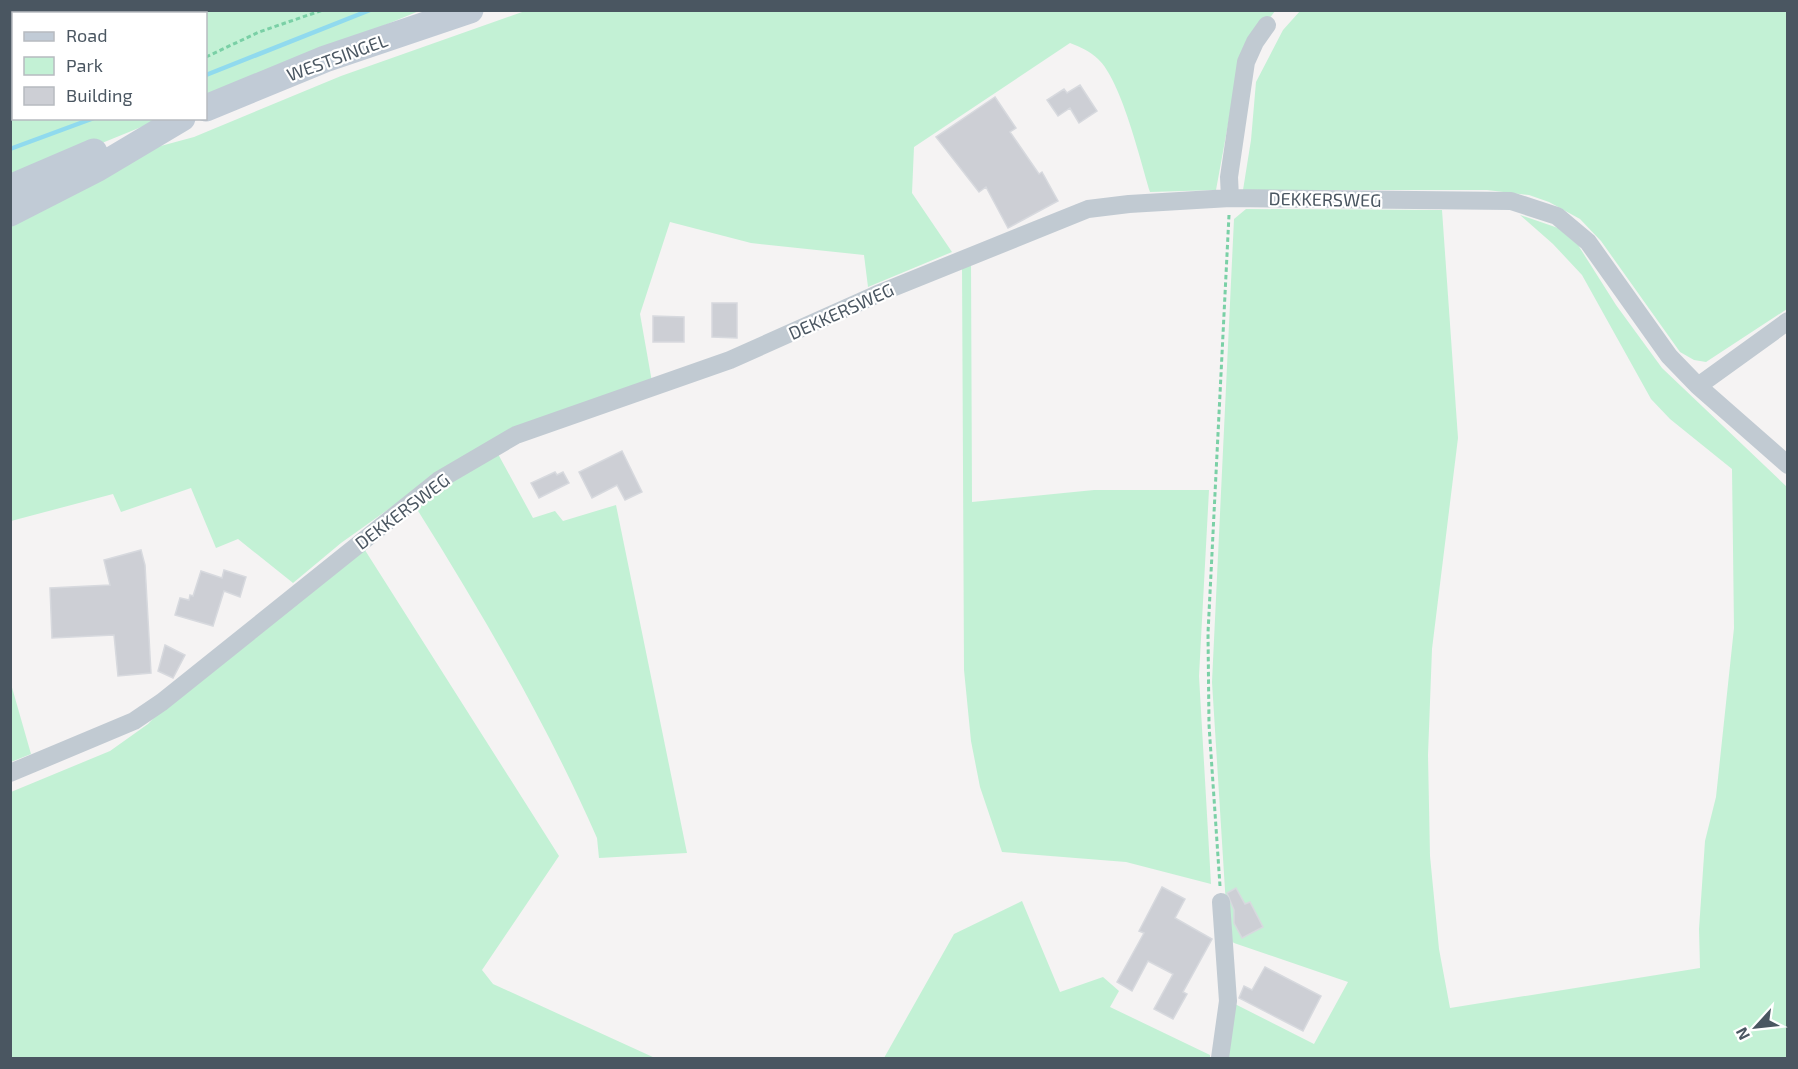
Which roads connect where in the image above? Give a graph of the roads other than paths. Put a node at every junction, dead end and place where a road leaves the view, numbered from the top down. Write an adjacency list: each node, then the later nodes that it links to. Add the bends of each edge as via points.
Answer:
1 (470, 10): 3 (main road, WESTSINGEL, via 325,59)
2 (1267, 25): 7 (street, via 1246,62 1229,177)
3 (207, 108)
4 (175, 120): 6 (main road)
5 (177, 120): 8 (main road, via 98,168)
6 (10, 188)
7 (1230, 198): 10 (street, DEKKERSWEG, via 1511,201 1557,216 1588,242 1669,356); 12 (street, DEKKERSWEG, via 1088,209 880,293 730,360 516,435 439,480 134,722)
8 (10, 213)
9 (1788, 321): 10 (street)
10 (1698, 386): 11 (street, DEKKERSWEG)
11 (1788, 465)
12 (10, 773)
13 (1221, 902): 14 (street, via 1227,1001)
14 (1220, 1059)

